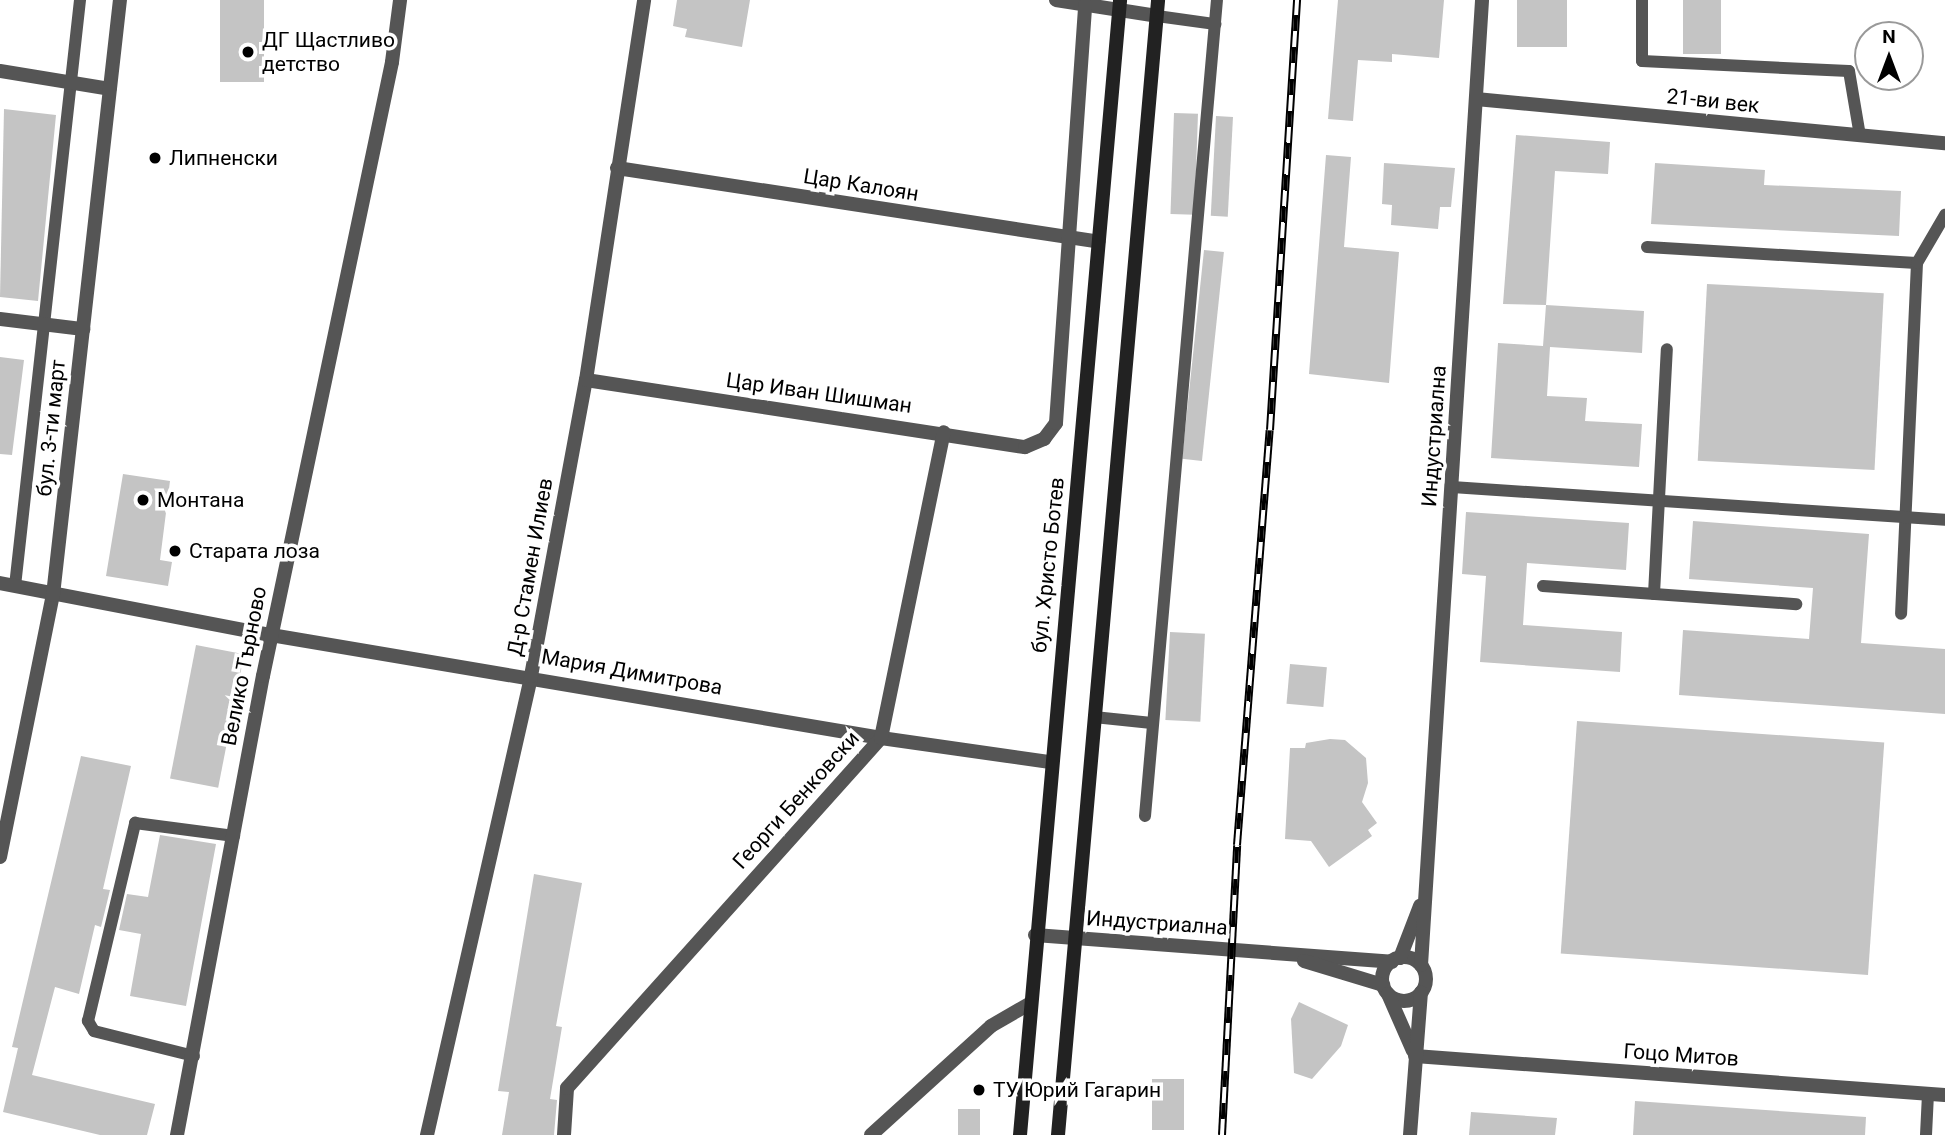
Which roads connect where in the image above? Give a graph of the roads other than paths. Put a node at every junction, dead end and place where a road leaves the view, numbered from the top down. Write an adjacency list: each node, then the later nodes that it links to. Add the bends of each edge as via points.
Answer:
1 (80, 0): 15 (lane)
2 (120, 0): 16 (street, бул. 3-ти март)
3 (400, 0): 43 (street, Велико Търново, via 392,62)
4 (644, 0): 20 (street, Д-р Стамен Илиев)
5 (1056, 0): 10 (street)
6 (1158, 0): 12 (main road)
7 (1217, 0): 13 (lane)
8 (1482, 0): 17 (street, Индустриална)
9 (1642, 0): 18 (lane, via 1642,61 1849,71)
10 (1085, 5): 11 (street); 22 (street)
11 (1120, 5): 12 (street); 23 (main road, бул. Христо Ботев)
12 (1157, 16): 13 (lane); 45 (main road)
13 (1215, 24): 46 (lane)
14 (0, 71): 15 (street)
15 (71, 83): 16 (street); 27 (lane)
16 (110, 89): 28 (street, бул. 3-ти март)
17 (1476, 99): 18 (street, 21-ви век); 32 (street, Индустриална)
18 (1860, 136): 19 (street, 21-ви век)
19 (1945, 143)
20 (617, 168): 22 (street, Цар Калоян); 30 (street, Д-р Стамен Илиев)
21 (1945, 215): 25 (lane)
22 (1067, 238): 23 (street, Цар Калоян); 31 (street, Цар Иван Шишман, via 1056,423 1044,439 1026,447)
23 (1098, 242): 48 (main road, бул. Христо Ботев)
24 (1647, 247): 25 (lane)
25 (1917, 263): 34 (lane)
26 (0, 318): 27 (street)
27 (44, 325): 28 (street); 37 (lane)
28 (83, 329): 40 (street, бул. 3-ти март)
29 (1667, 349): 33 (lane)
30 (586, 380): 31 (street, Цар Иван Шишман); 44 (street, Д-р Стамен Илиев)
31 (944, 432): 47 (street, Георги Бенковски)
32 (1452, 487): 33 (lane); 52 (street, Индустриална)
33 (1659, 502): 34 (lane); 39 (lane)
34 (1908, 517): 35 (lane); 42 (lane)
35 (1945, 520)
36 (0, 583): 37 (street, Мария Димитрова)
37 (15, 586): 40 (street, Мария Димитрова)
38 (1543, 586): 39 (lane)
39 (1654, 594): 41 (lane)
40 (53, 595): 43 (street, Мария Димитрова); 51 (street, бул. 3-ти март)
41 (1796, 604)
42 (1901, 614)
43 (271, 635): 44 (street, Мария Димитрова); 50 (street, Велико Търново)
44 (531, 676): 47 (street, Мария Димитрова); 66 (street, Д-р Стамен Илиев)
45 (1094, 717): 46 (lane); 54 (main road)
46 (1152, 723): 49 (lane)
47 (881, 738): 48 (street, Мария Димитрова); 67 (street, Георги Бенковски, via 567,1088)
48 (1050, 762): 53 (main road, бул. Христо Ботев)
49 (1145, 816)
50 (234, 836): 61 (street, Велико Търново); 61 (lane, via 135,823 88,1021 94,1031)
51 (0, 856)
52 (1428, 874): 56 (street, Индустриална); 57 (street, Индустриална)
53 (1035, 935): 54 (street, Индустриална); 60 (main road, бул. Христо Ботев)
54 (1074, 938): 55 (street, Индустриална); 70 (main road)
55 (1276, 953): 56 (street, Индустриална); 58 (street, Индустриална)
56 (1396, 960): 57 (street); 58 (street, via 1384,972)
57 (1421, 965): 59 (street, via 1426,979)
58 (1386, 989): 59 (street, via 1405,1001); 62 (street)
59 (1422, 992): 62 (street)
60 (1029, 1004): 68 (street, via 991,1026); 69 (main road, бул. Христо Ботев)
61 (194, 1056): 65 (street, Велико Търново)
62 (1415, 1056): 63 (street, Гоцо Митов); 71 (street)
63 (1928, 1094): 64 (street, Гоцо Митов); 72 (lane)
64 (1945, 1095)
65 (177, 1135)
66 (427, 1135)
67 (564, 1135)
68 (871, 1135)
69 (1020, 1135)
70 (1058, 1135)
71 (1410, 1135)
72 (1926, 1135)

